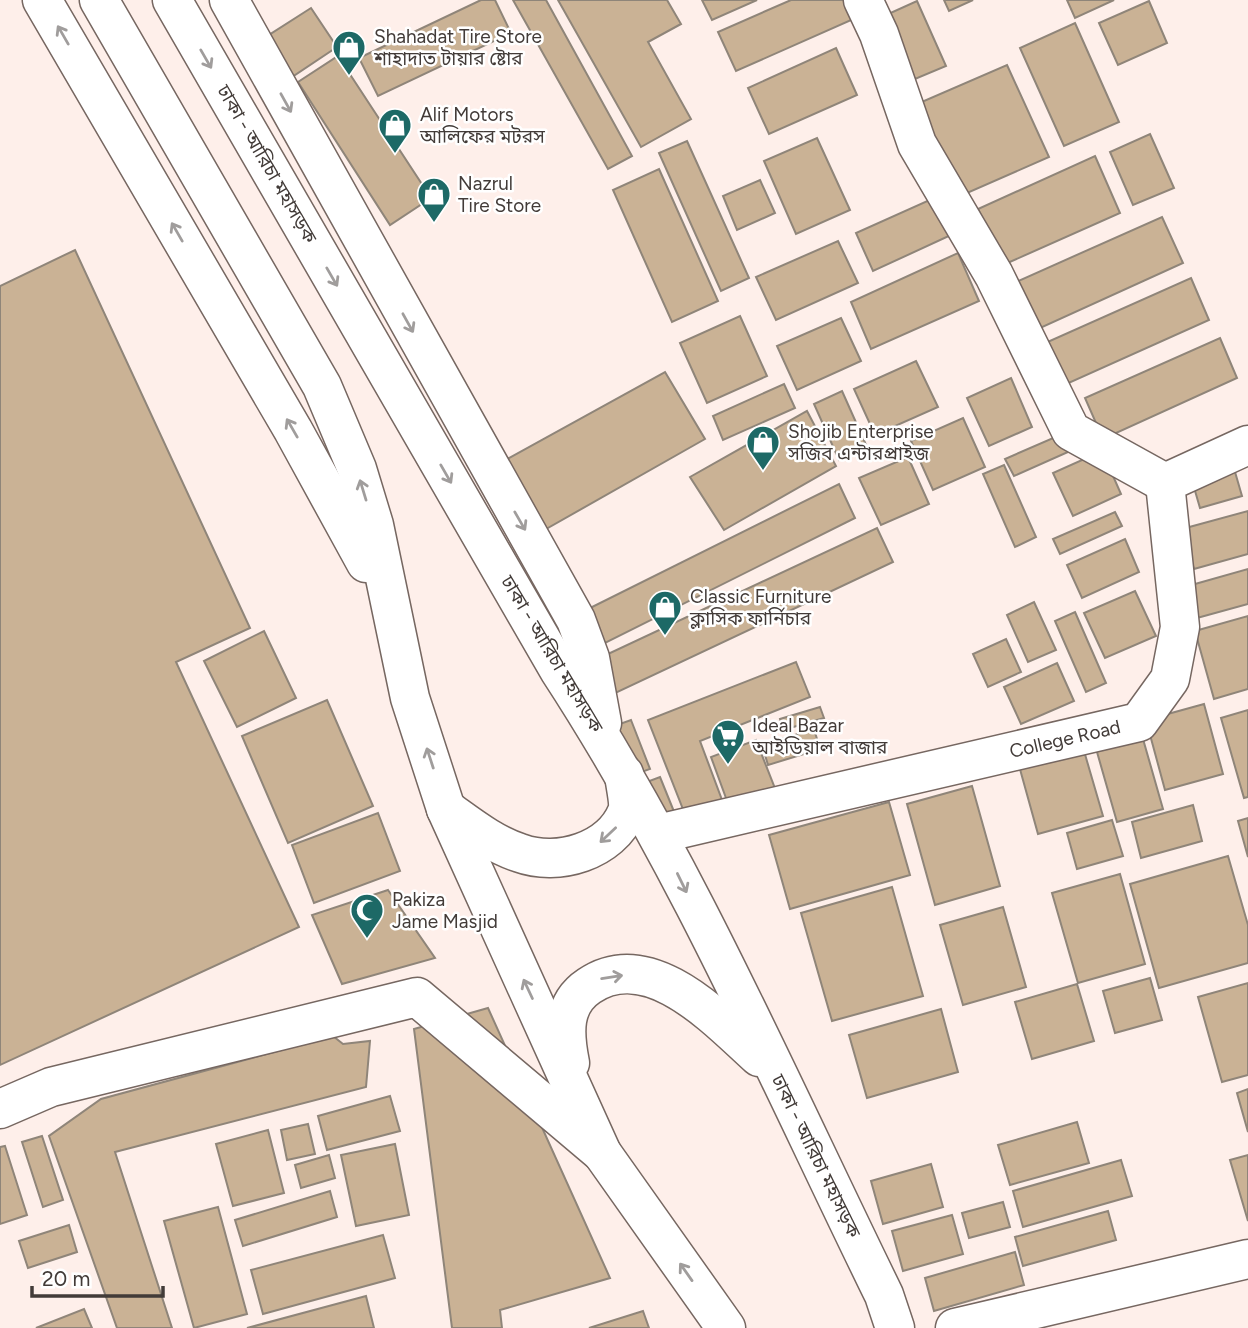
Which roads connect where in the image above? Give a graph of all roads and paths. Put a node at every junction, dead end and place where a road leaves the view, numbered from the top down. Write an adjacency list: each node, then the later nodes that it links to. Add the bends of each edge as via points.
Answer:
1 (42, 0): 8 (main road, one-way to 1, via 337,507)
2 (99, 0): 8 (main road, one-way to 2, via 357,469 322,386)
3 (172, 0): 9 (main road, ঢাকা - আরিচা মহাসড়ক, one-way to 9, via 552,658)
4 (229, 0): 9 (main road, one-way to 9, via 576,620 590,658)
5 (863, 0): 7 (main road, via 917,144 994,275 1071,431)
6 (1248, 445): 7 (main road)
7 (1165, 483): 12 (main road, College Road, via 1180,628 1170,679 1139,722)
8 (394, 618): 11 (main road, one-way to 8, via 410,698)
9 (605, 740): 10 (main road, ঢাকা - আরিচা মহাসড়ক)
10 (624, 774): 11 (main road, one-way to 11, via 628,810 610,836 584,852 559,858 524,855 496,844); 12 (main road, ঢাকা - আরিচা মহাসড়ক)
11 (446, 809): 14 (main road, one-way to 11)
12 (658, 834): 13 (main road, ঢাকা - আরিচা মহাসড়ক, one-way to 13)
13 (774, 1071): 14 (main road, one-way to 13, via 566,1018 576,994 599,979 630,974 659,980 691,999); 19 (main road, ঢাকা - আরিচা মহাসড়ক, via 884,1295)
14 (575, 1092): 16 (main road)
15 (0, 1109): 16 (main road, via 51,1087 416,997)
16 (602, 1153): 18 (main road, one-way to 16)
17 (1248, 1259): 20 (main road)
18 (726, 1328)
19 (895, 1328)
20 (956, 1328)

